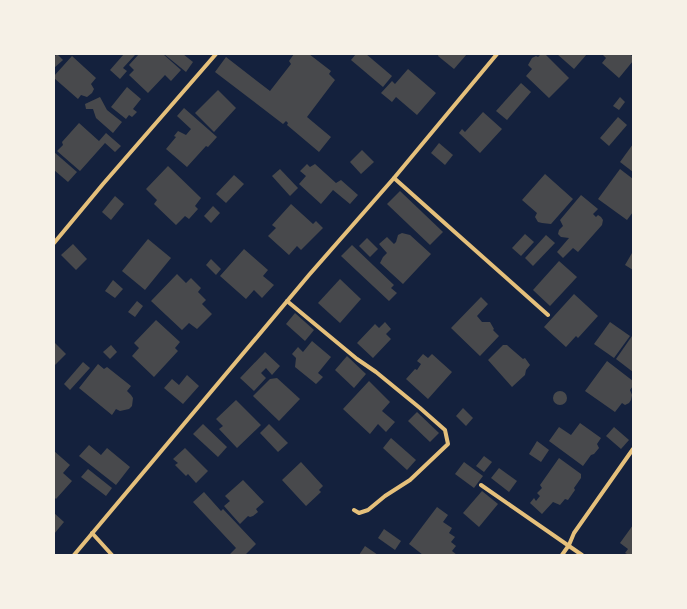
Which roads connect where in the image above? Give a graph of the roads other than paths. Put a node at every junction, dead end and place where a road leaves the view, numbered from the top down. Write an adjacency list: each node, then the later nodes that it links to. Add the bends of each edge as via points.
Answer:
1 (216, 54): 4 (street)
2 (497, 54): 3 (street)
3 (394, 178): 5 (street); 6 (street)
4 (54, 243)
5 (287, 301): 9 (street, via 445,430 448,444 415,476 368,510 359,513); 10 (street)
6 (548, 315)
7 (633, 449): 11 (street, via 574,533)
8 (481, 485): 11 (street)
9 (354, 510)
10 (92, 533): 12 (street); 13 (street)
11 (569, 545): 14 (street); 15 (street)
12 (74, 555)
13 (112, 555)
14 (562, 555)
15 (582, 555)

